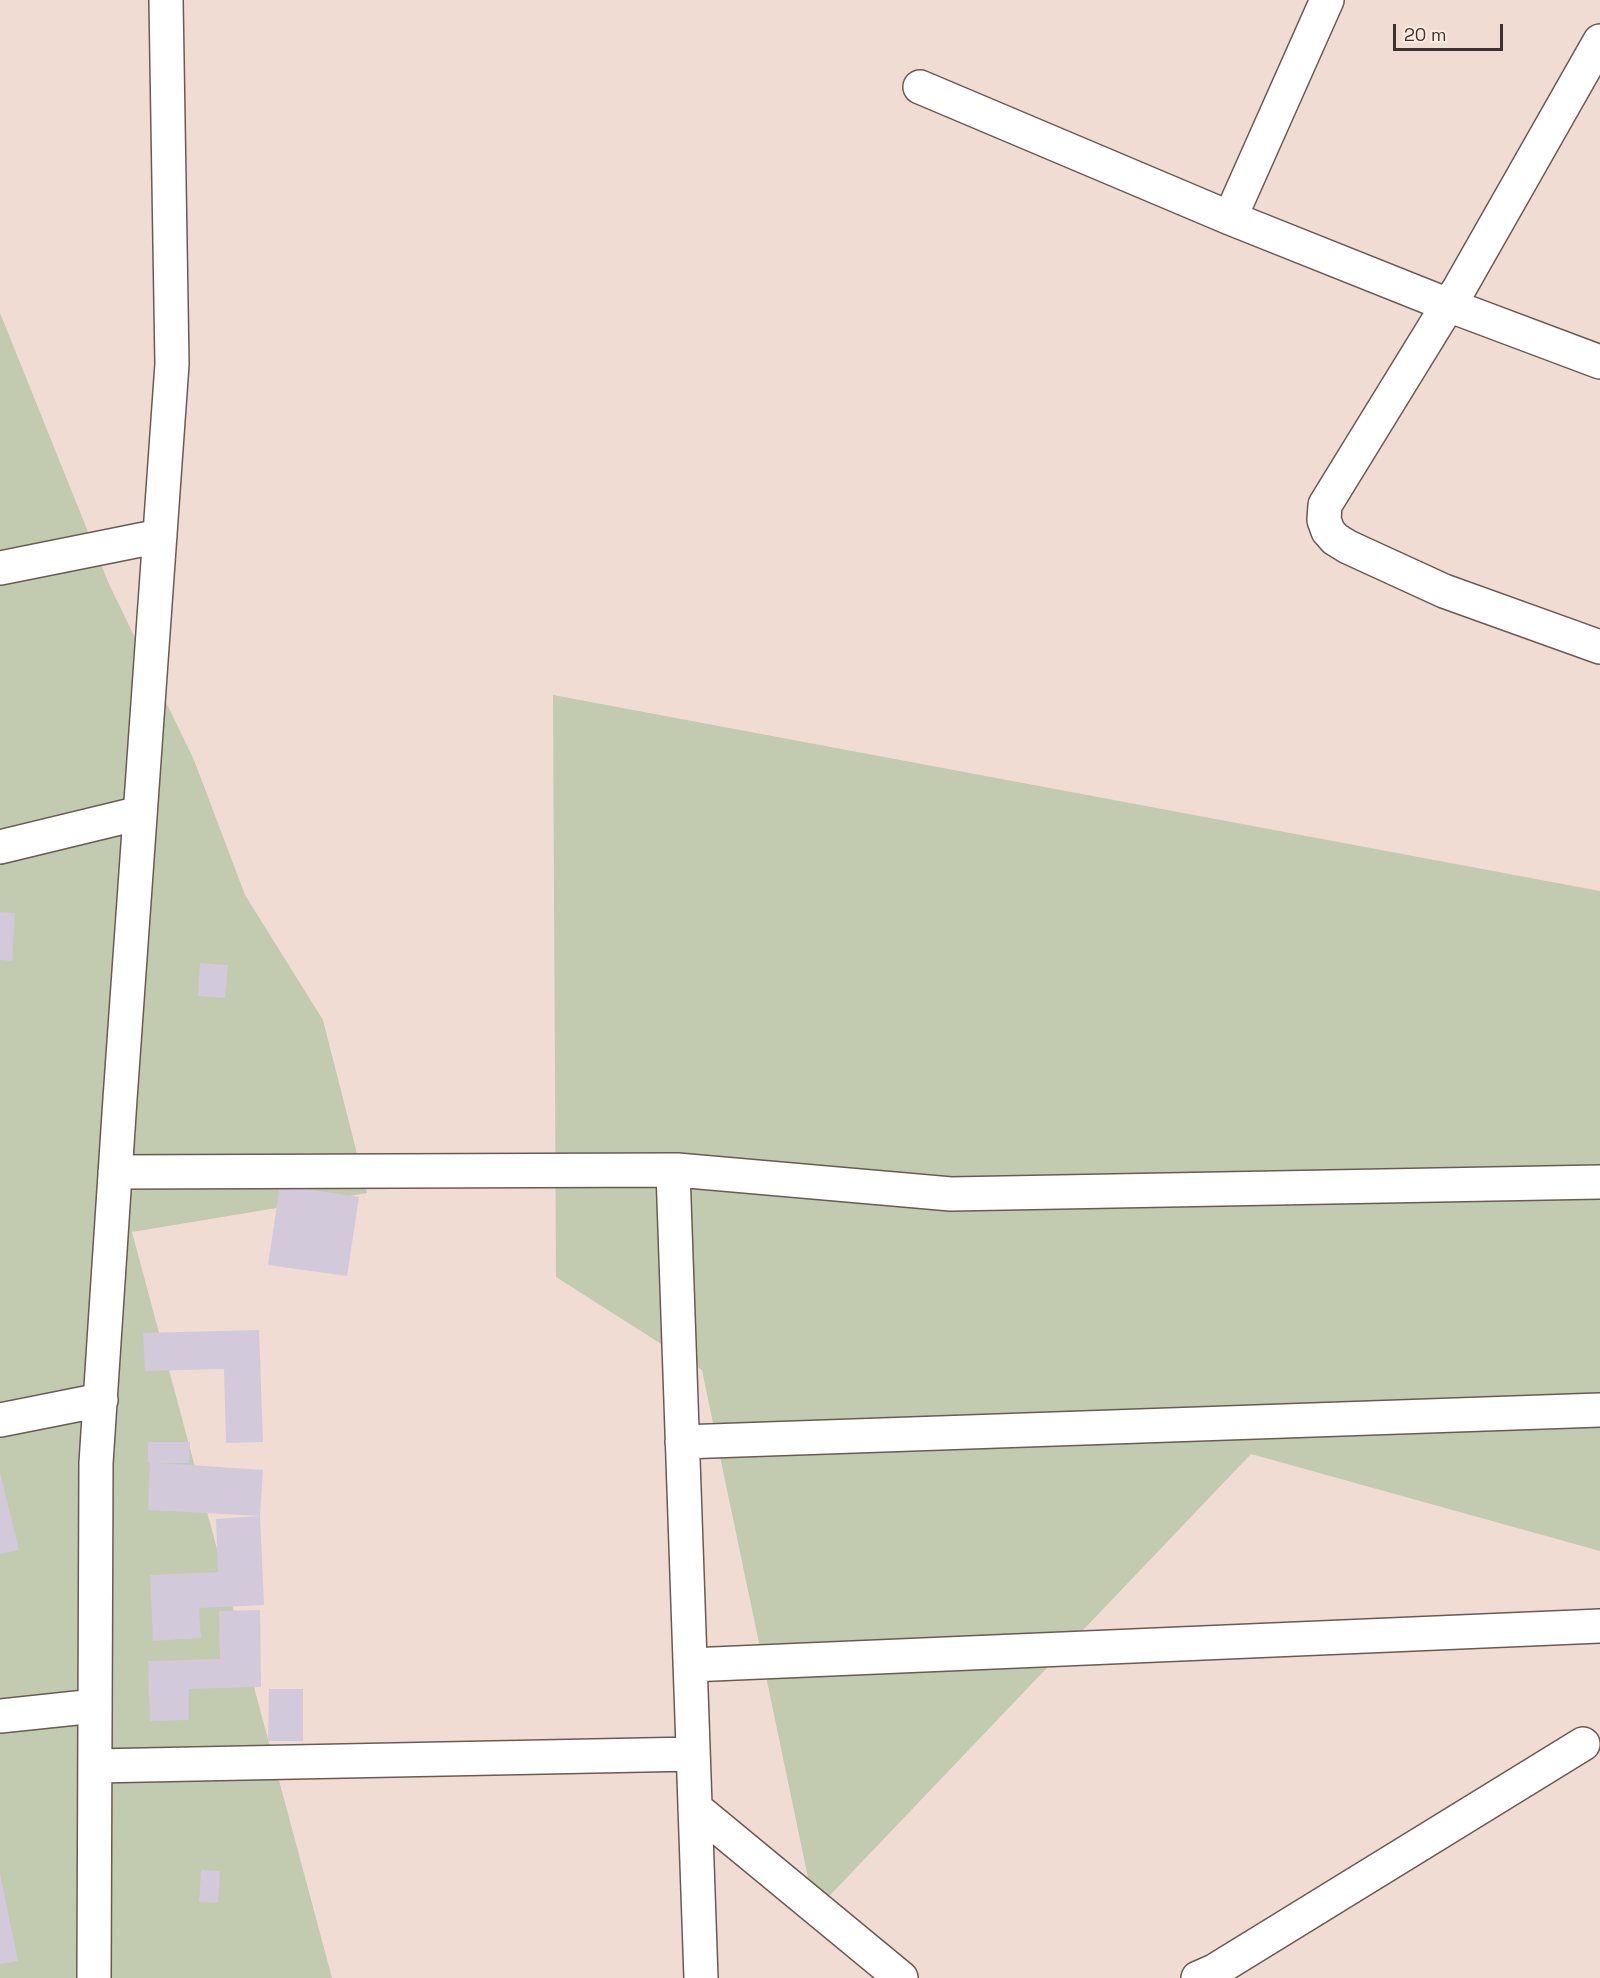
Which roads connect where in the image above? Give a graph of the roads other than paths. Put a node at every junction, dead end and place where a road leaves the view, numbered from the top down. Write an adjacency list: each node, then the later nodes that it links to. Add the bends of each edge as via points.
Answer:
1 (166, 0): 8 (street, via 172,364)
2 (1328, 0): 5 (street)
3 (1595, 60): 6 (street)
4 (920, 87): 5 (street)
5 (1230, 218): 6 (street)
6 (1448, 304): 7 (street); 10 (street, via 1325,505 1328,531 1348,547 1444,591)
7 (1600, 362)
8 (160, 536): 9 (street); 11 (street)
9 (0, 568)
10 (1600, 648)
11 (140, 813): 12 (street); 14 (street)
12 (0, 848)
13 (673, 1171): 14 (street); 15 (street, via 951,1194); 19 (street)
14 (115, 1172): 16 (street)
15 (1600, 1182)
16 (101, 1400): 18 (street); 22 (street, via 96,1463)
17 (1600, 1410): 19 (street)
18 (0, 1420)
19 (682, 1442): 21 (street)
20 (1600, 1626): 21 (street)
21 (690, 1665): 25 (street)
22 (95, 1706): 23 (street); 26 (street)
23 (0, 1716)
24 (1583, 1744): 31 (street)
25 (693, 1754): 26 (street); 27 (street)
26 (95, 1766): 28 (street)
27 (695, 1808): 29 (street); 30 (street)
28 (94, 1978)
29 (701, 1978)
30 (901, 1978)
31 (1198, 1978)

